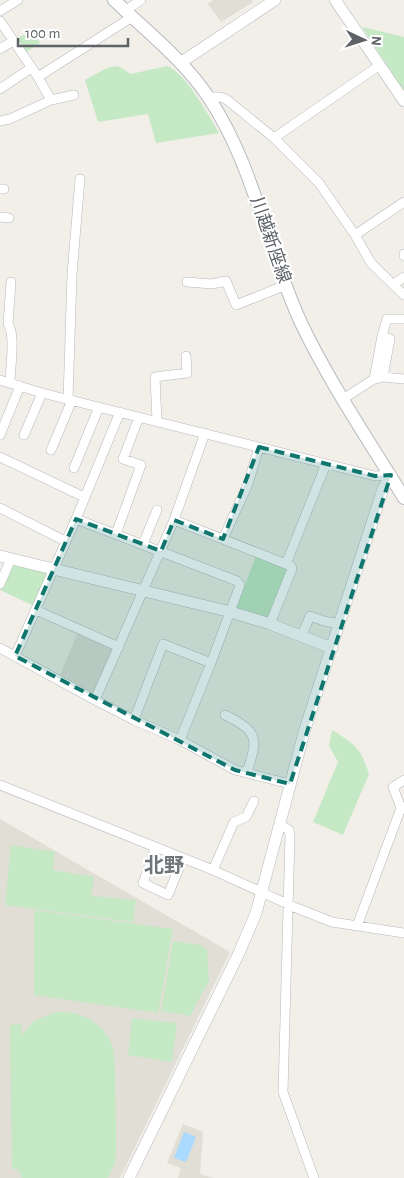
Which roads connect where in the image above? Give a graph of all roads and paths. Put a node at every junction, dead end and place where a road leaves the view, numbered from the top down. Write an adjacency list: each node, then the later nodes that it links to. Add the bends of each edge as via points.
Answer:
1 (18, 0): 6 (street)
2 (114, 0): 7 (main road, 川越新座線)
3 (141, 0): 7 (street)
4 (275, 0): 11 (street)
5 (335, 0): 12 (street)
6 (0, 12)
7 (128, 14): 11 (main road, 川越新座線); 14 (street)
8 (0, 21): 9 (street)
9 (13, 41): 10 (street); 13 (street)
10 (0, 49)
11 (180, 63): 17 (main road, 川越新座線)
12 (380, 65): 19 (street); 21 (street)
13 (31, 68): 14 (street); 15 (street)
14 (38, 77): 18 (street)
15 (0, 89)
16 (74, 95): 18 (street)
17 (208, 97): 21 (street, via 226,99); 28 (main road, 川越新座線, via 244,167)
18 (51, 100): 20 (street)
19 (404, 101)
20 (0, 121)
21 (274, 138): 24 (street, via 323,188)
22 (80, 179): 40 (street, via 72,274)
23 (404, 202): 24 (street)
24 (355, 235): 29 (street, via 371,263)
25 (404, 277): 29 (street)
26 (11, 282): 36 (street, via 8,324 12,342)
27 (186, 282): 28 (street, via 212,284 226,281 236,304)
28 (286, 285): 39 (main road, 川越新座線, via 302,325)
29 (393, 285): 30 (street)
30 (404, 295)
31 (404, 319): 33 (street, via 387,319 382,336 390,339)
32 (186, 356): 44 (street, via 187,373 155,377)
33 (379, 378): 34 (street); 39 (street)
34 (404, 379)
35 (0, 380): 36 (street)
36 (10, 383): 37 (street)
37 (20, 386): 38 (street); 46 (street)
38 (42, 393): 40 (street); 47 (street)
39 (343, 399): 53 (main road, 川越新座線)
40 (70, 400): 41 (street); 49 (street)
41 (99, 407): 42 (street); 52 (street)
42 (120, 412): 43 (street); 55 (street)
43 (139, 417): 44 (street); 60 (street, via 123,458 141,465)
44 (157, 421): 45 (street)
45 (205, 433): 48 (street); 59 (street)
46 (0, 435)
47 (24, 435)
48 (259, 447): 51 (street); 61 (street, via 248,484)
49 (51, 450)
50 (0, 456): 55 (street)
51 (326, 464): 53 (street, via 375,476); 66 (street)
52 (74, 468)
53 (391, 475): 54 (main road, 川越新座線); 73 (street, via 383,489)
54 (403, 493)
55 (84, 497): 58 (street)
56 (0, 508): 62 (street)
57 (157, 510): 63 (street)
58 (76, 519): 60 (street); 62 (street)
59 (174, 520): 61 (street); 64 (street)
60 (116, 534): 63 (street)
61 (223, 539): 66 (street)
62 (65, 541): 67 (street)
63 (143, 544): 64 (street)
64 (161, 552): 69 (street); 71 (street, via 238,581 240,585)
65 (5, 557): 67 (street); 68 (street)
66 (286, 564): 72 (street, via 292,569)
67 (53, 568): 69 (street); 70 (street)
68 (0, 584)
69 (144, 591): 71 (street); 75 (street)
70 (36, 610): 75 (street); 78 (street)
71 (231, 612): 72 (street); 79 (street)
72 (270, 624): 74 (street)
73 (340, 624): 74 (street, via 310,616); 77 (street)
74 (302, 635): 77 (street)
75 (119, 647): 80 (street)
76 (0, 648): 78 (street)
77 (332, 648): 86 (street)
78 (15, 656): 80 (street)
79 (212, 663): 82 (street, via 163,644); 83 (street)
80 (96, 700): 82 (street)
81 (225, 716): 84 (street, via 248,728 252,734 255,747)
82 (134, 720): 83 (street)
83 (180, 740): 84 (street, via 235,770)
84 (247, 772): 86 (street)
85 (404, 780): 95 (street, via 393,787 401,808)
86 (290, 784): 89 (street)
87 (0, 785): 90 (street)
88 (254, 801): 92 (street, via 246,817 234,822)
89 (280, 824): 93 (street); 94 (street, via 289,830 290,836)
90 (156, 847): 91 (street); 91 (street, via 143,883 168,895)
91 (183, 858): 92 (street)
92 (214, 870): 93 (street)
93 (263, 892): 94 (street); 97 (street, via 239,953)
94 (288, 904): 95 (street, via 332,922); 98 (street, via 283,1092)
95 (357, 926): 96 (street)
96 (404, 933)
97 (129, 1178)
98 (314, 1178)

